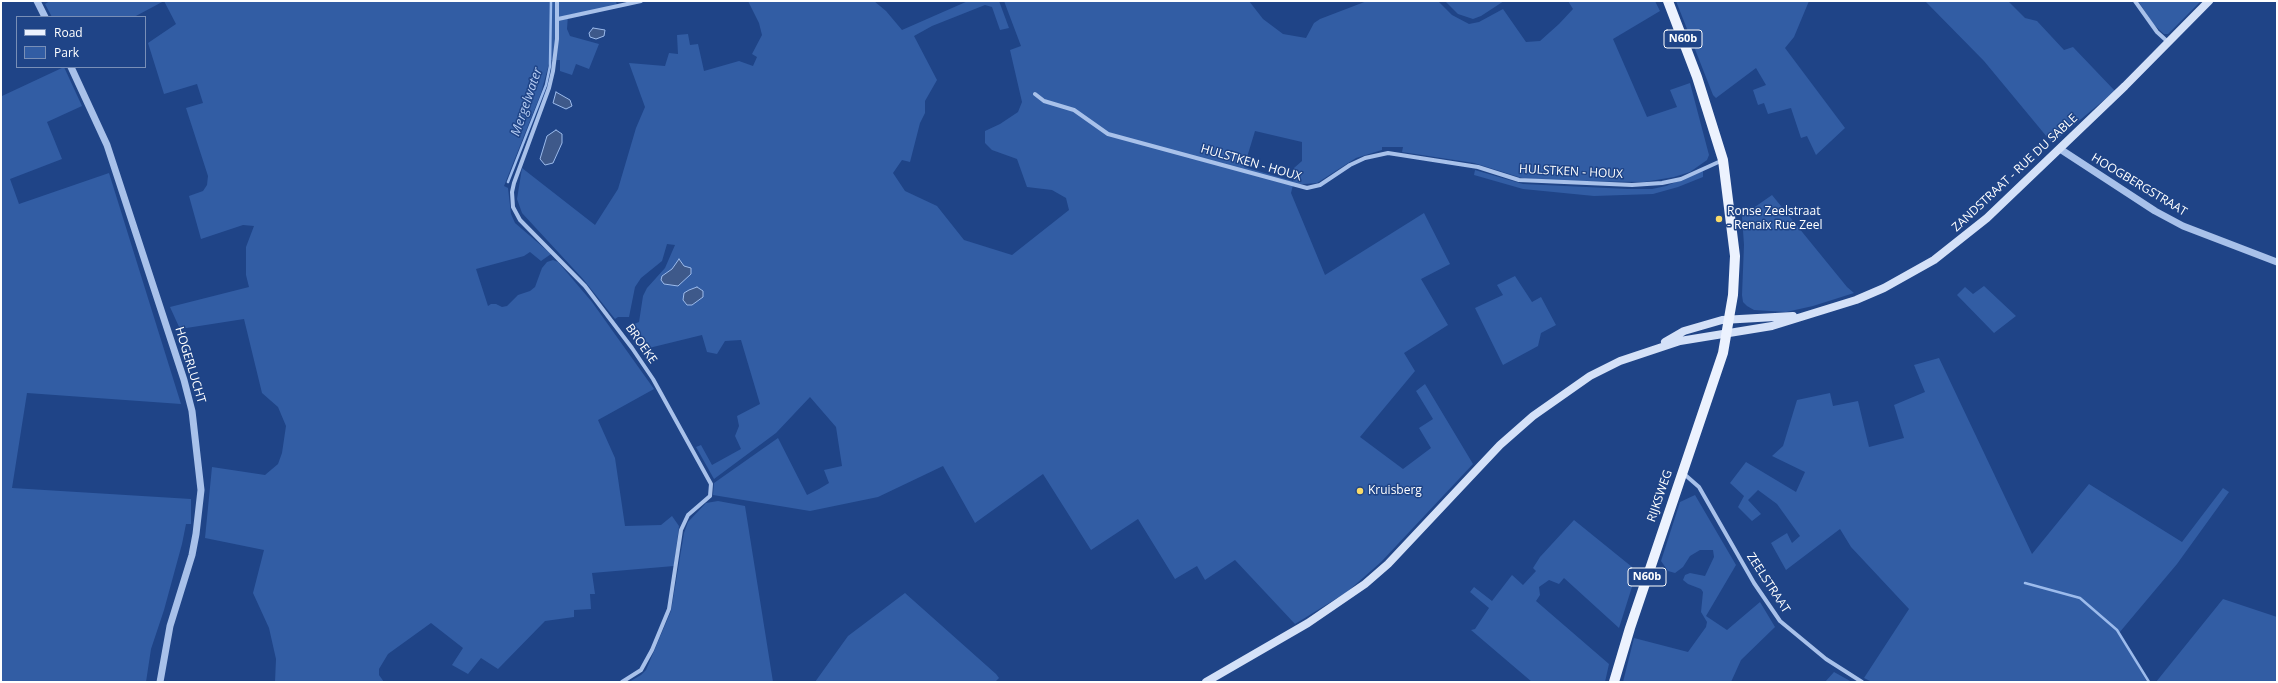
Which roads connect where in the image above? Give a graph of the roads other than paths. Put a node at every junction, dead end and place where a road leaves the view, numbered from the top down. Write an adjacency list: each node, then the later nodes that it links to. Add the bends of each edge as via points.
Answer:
1 (37, 1): 7 (street)
2 (557, 1): 8 (street, BROEKE)
3 (641, 1): 8 (street)
4 (1668, 1): 13 (main road, N60b, via 1697,77)
5 (2135, 1): 9 (street, via 2157,32)
6 (2209, 1): 9 (main road, ZANDSTRAAT - RUE DU SABLE)
7 (44, 16)
8 (558, 19): 21 (street, BROEKE, via 556,55 549,88 515,178 513,206 520,220 585,286 628,342 653,379 711,484 710,496 688,515 680,530 669,609 652,650 641,670)
9 (2169, 43): 12 (main road, ZANDSTRAAT - RUE DU SABLE)
10 (71, 68): 20 (street, HOGERLUCHT, via 107,145 192,411 201,490 196,534 170,626)
11 (1035, 94): 13 (street, HULSTKEN - HOUX, via 1044,101 1074,110 1108,134 1307,188 1320,185 1365,158 1388,153 1478,167 1519,180 1632,185 1681,179)
12 (2060, 149): 14 (street, HOOGBERGSTRAAT, via 2155,211 2183,226); 15 (main road, ZANDSTRAAT - RUE DU SABLE, via 1987,218 1934,260 1884,288 1856,300)
13 (1724, 160): 16 (main road, N60b, via 1735,256)
14 (2277, 262)
15 (1805, 315): 16 (main road, ZANDSTRAAT - RUE DU SABLE); 17 (main road, ZANDSTRAAT - RUE DU SABLE, via 1772,326)
16 (1729, 319): 17 (main road, RIJKSWEG / N60b); 18 (main road, ZANDSTRAAT - RUE DU SABLE, via 1684,331)
17 (1725, 335): 18 (main road, ZANDSTRAAT - RUE DU SABLE, via 1680,341); 19 (main road, RIJKSWEG / N60b, via 1722,356)
18 (1654, 349): 22 (main road, via 1620,361 1590,376 1533,416 1476,468 1378,574 1321,614)
19 (1682, 472): 23 (main road, RIJKSWEG / N60b); 24 (street, ZEELSTRAAT, via 1699,487 1754,583 1780,621 1826,660)
20 (160, 682)
21 (622, 682)
22 (1206, 682)
23 (1614, 682)
24 (1862, 682)

